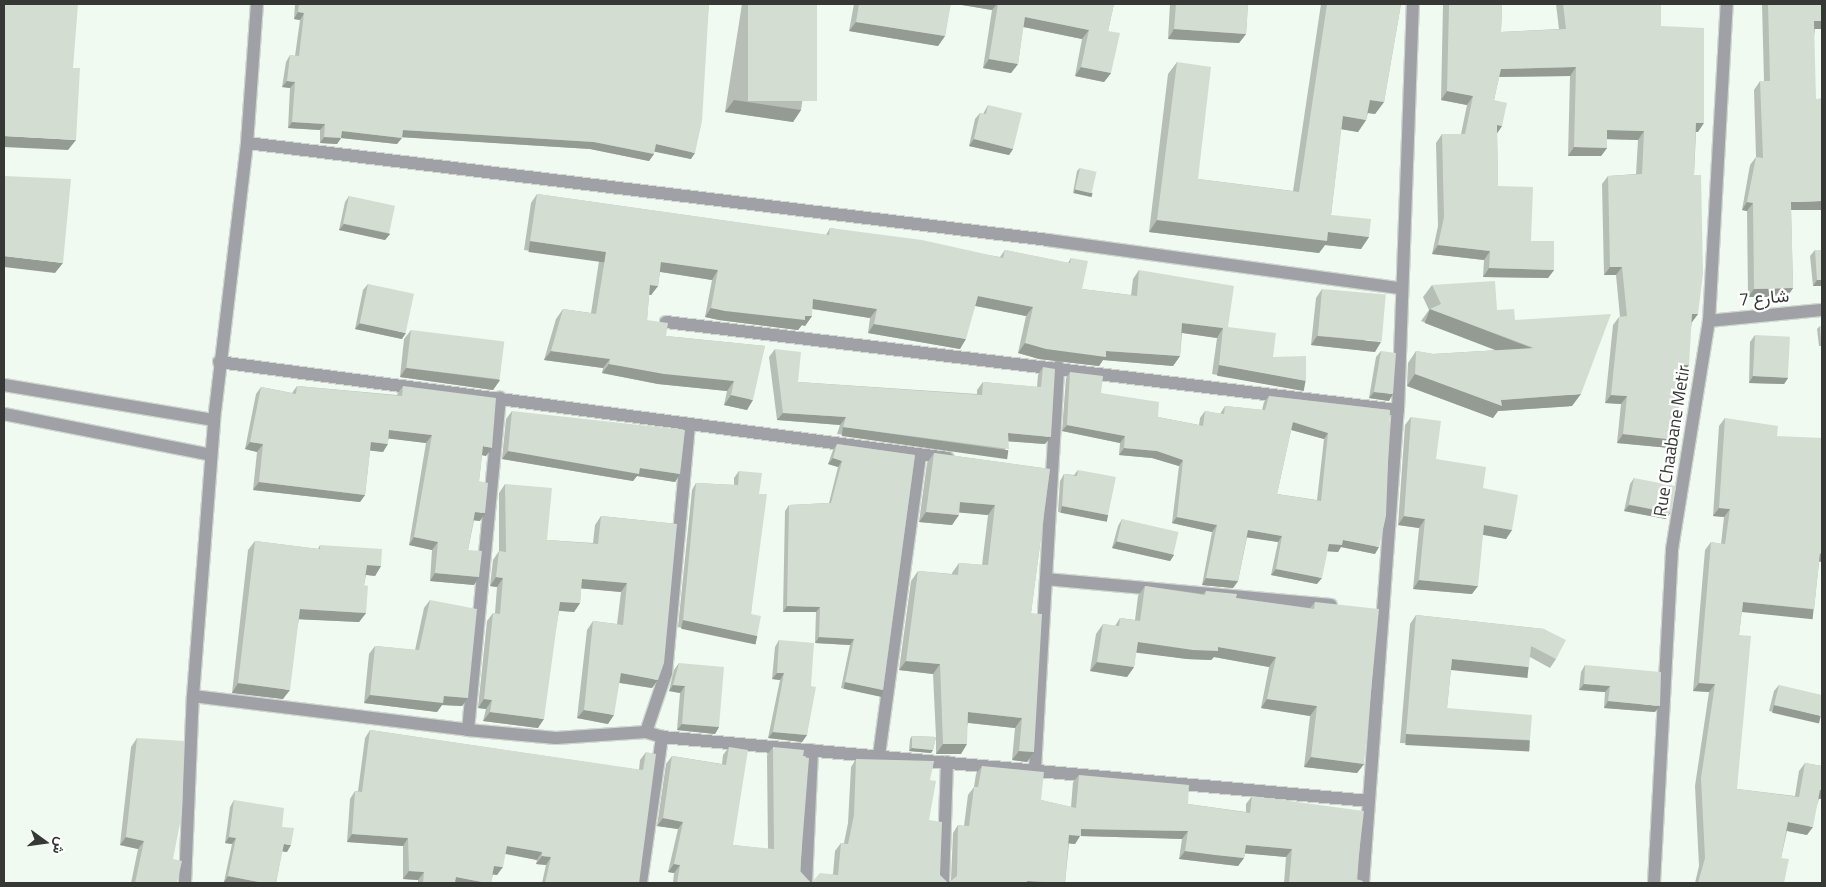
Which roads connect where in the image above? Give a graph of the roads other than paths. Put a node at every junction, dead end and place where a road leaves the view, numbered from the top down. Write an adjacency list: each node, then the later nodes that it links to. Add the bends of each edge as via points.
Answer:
1 (257, 4): 4 (street)
2 (1413, 4): 5 (street)
3 (1727, 4): 7 (street, Rue Chaabane Metir)
4 (247, 143): 5 (street, via 1048,240); 9 (street)
5 (1400, 288): 13 (street)
6 (1822, 310): 7 (street, شارع 7)
7 (1708, 321): 38 (street, Rue Chaabane Metir, via 1672,549)
8 (666, 322): 10 (street)
9 (220, 362): 12 (street); 15 (street)
10 (1058, 367): 13 (street); 21 (street)
11 (4, 384): 15 (street)
12 (500, 398): 16 (street); 25 (street)
13 (1398, 410): 32 (street, via 1378,609)
14 (4, 414): 17 (street)
15 (214, 420): 17 (street)
16 (689, 424): 18 (street); 26 (street, via 666,674)
17 (211, 455): 24 (street)
18 (920, 455): 19 (street); 29 (street)
19 (959, 460)
20 (1035, 469): 21 (street)
21 (1055, 471): 22 (street)
22 (1046, 579): 23 (street); 31 (street)
23 (1344, 606)
24 (193, 696): 25 (street); 33 (street)
25 (468, 730): 26 (street, via 556,738)
26 (646, 732): 27 (street)
27 (662, 737): 28 (street); 34 (street)
28 (812, 750): 29 (street); 35 (street)
29 (879, 755): 30 (street)
30 (947, 762): 31 (street); 36 (street)
31 (1034, 769): 32 (street)
32 (1368, 801): 37 (street)
33 (185, 883)
34 (641, 883)
35 (806, 883)
36 (943, 883)
37 (1363, 883)
38 (1654, 883)

